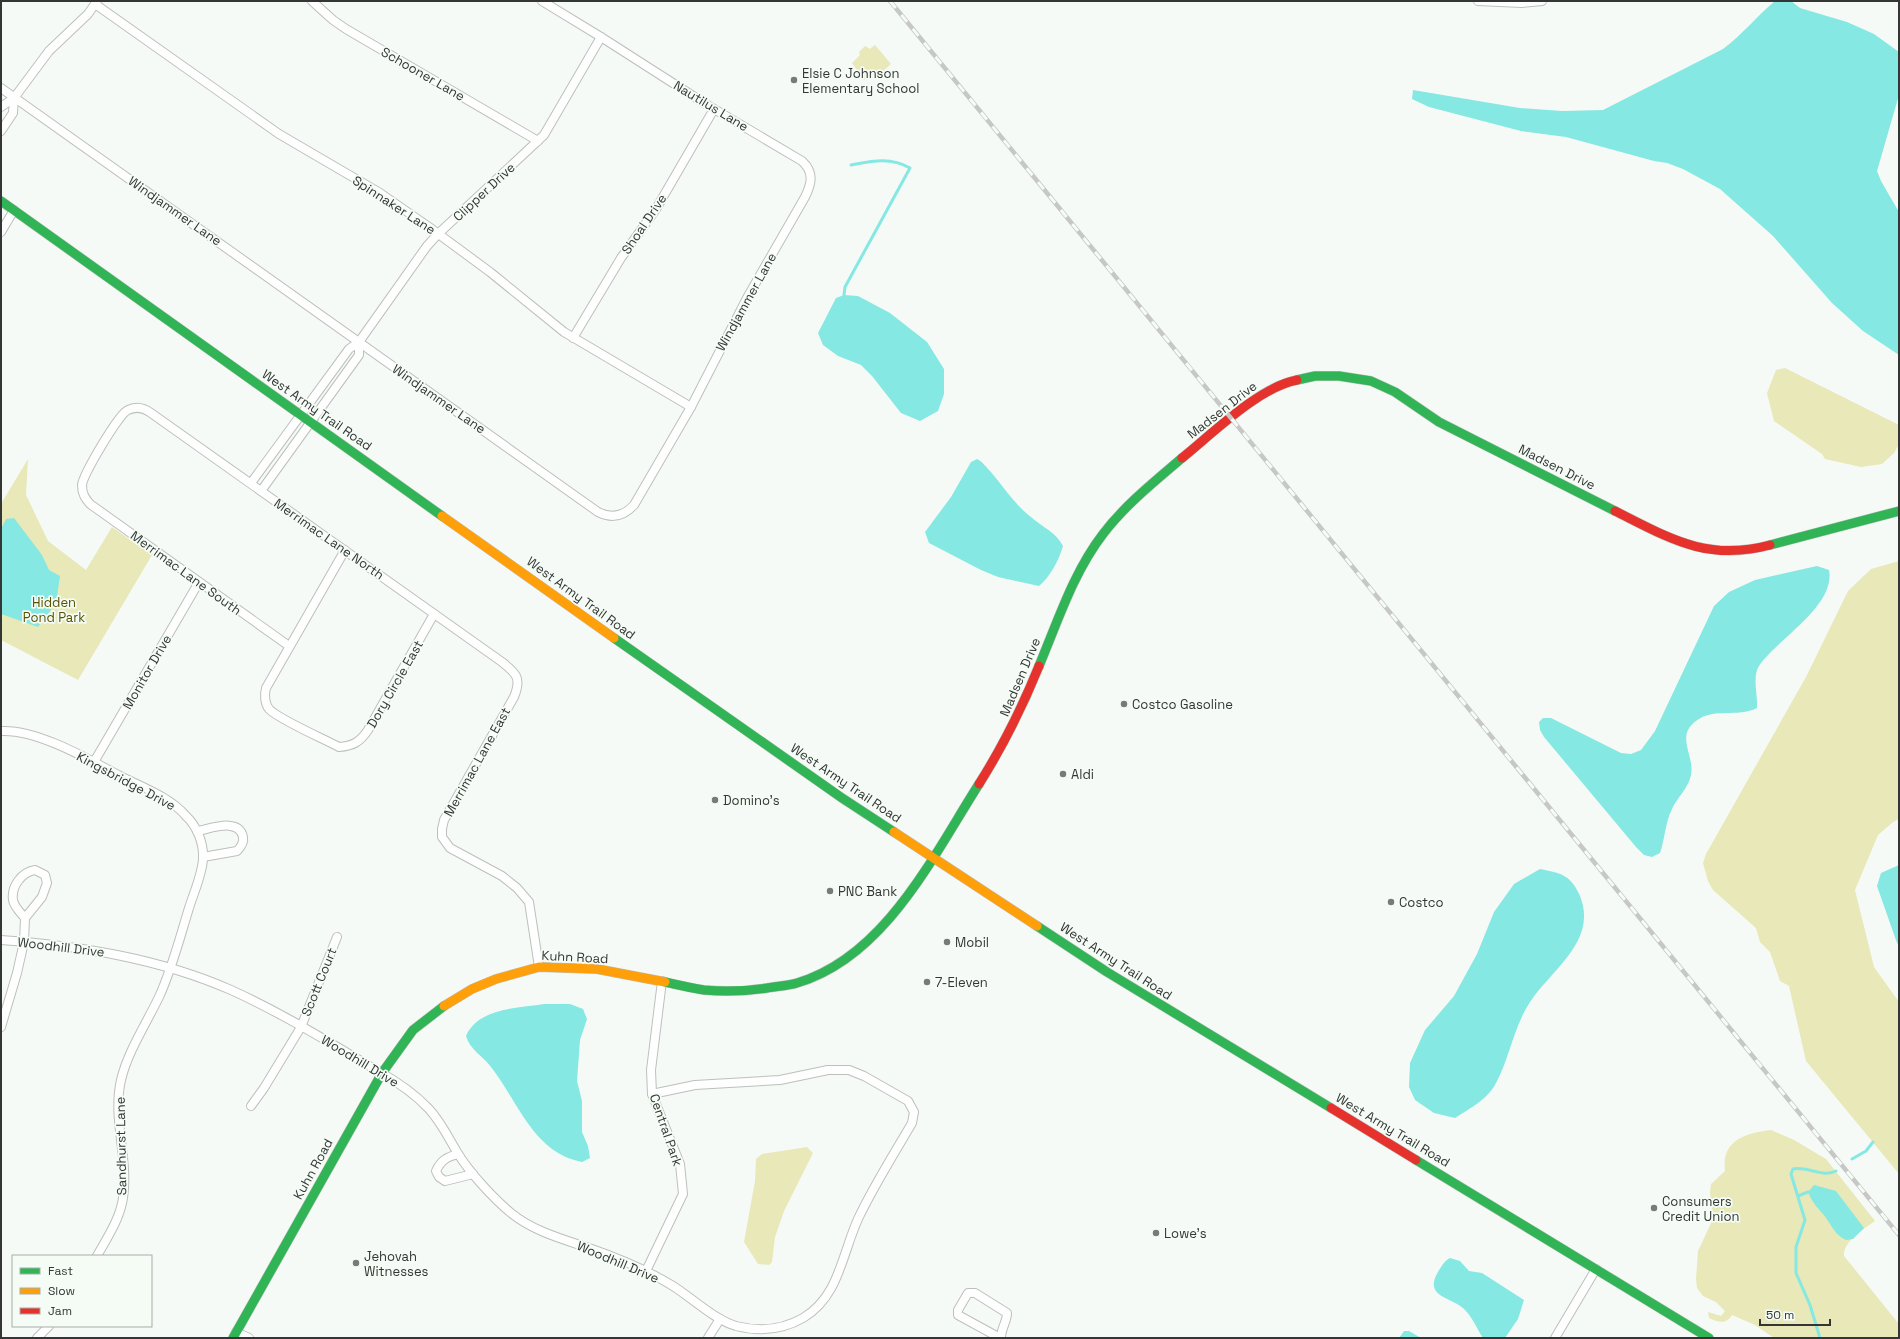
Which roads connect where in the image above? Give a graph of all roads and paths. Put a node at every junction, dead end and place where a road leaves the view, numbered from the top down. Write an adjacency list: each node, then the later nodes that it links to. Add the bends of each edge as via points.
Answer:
1 (312, 1): 12 (street, Schooner Lane, via 346,29)
2 (542, 1): 6 (street, Nautilus Lane)
3 (1478, 1): 4 (street)
4 (1542, 1)
5 (96, 2): 8 (street, via 88,14 49,51); 16 (street, Spinnaker Lane, via 279,134 380,193)
6 (601, 37): 10 (street, Nautilus Lane); 12 (street, Clipper Drive, via 549,127)
7 (1, 88): 8 (street, Windjammer Lane)
8 (14, 98): 9 (street); 11 (street, via 13,113); 19 (street, Windjammer Lane)
9 (1, 107)
10 (714, 109): 17 (street, Nautilus Lane, via 802,161 809,169 810,188); 18 (street, Shoal Drive, via 656,209 620,258)
11 (1, 130)
12 (538, 141): 16 (street, Clipper Drive)
13 (1, 201): 14 (street, West Army Trail Road)
14 (14, 210): 15 (street); 21 (street, West Army Trail Road)
15 (1, 232)
16 (438, 234): 18 (street, Spinnaker Lane); 19 (street, Clipper Drive)
17 (780, 242): 20 (street, Windjammer Lane, via 747,298)
18 (573, 338): 20 (street, Spinnaker Lane)
19 (359, 342): 20 (street, Windjammer Lane, via 598,512 611,517 624,514 634,505); 21 (street, Clipper Drive, via 349,349); 22 (street, Clipper Drive, via 359,355)
20 (691, 407)
21 (300, 414): 22 (street, West Army Trail Road); 23 (street, Clipper Drive)
22 (311, 421): 24 (street, Clipper Drive); 36 (street, West Army Trail Road, via 842,798)
23 (251, 483): 24 (street, Merrimac Lane North); 25 (street, Merrimac Lane North, via 151,413 134,408 127,410 119,418 84,477 82,489)
24 (262, 491): 27 (street, Merrimac Lane North)
25 (85, 498): 28 (street, Merrimac Lane South)
26 (1899, 511): 36 (street, Madsen Drive, via 1756,549 1727,552 1698,548 1673,540 1439,422 1395,392 1371,381 1339,376 1315,376 1290,381 1269,390 1231,418 1142,492 1102,535 1072,586 1019,716)
27 (345, 550): 29 (street, Merrimac Lane North); 30 (street)
28 (199, 582): 30 (street, Merrimac Lane South); 33 (street, Monitor Drive)
29 (434, 614): 30 (street, Dory Circle East, via 364,737 356,744 348,746 339,747 269,709 265,698 266,688); 31 (street, Merrimac Lane North, via 502,662 514,672)
30 (290, 646)
31 (518, 680): 41 (street, Merrimac Lane East, via 514,697 444,820 442,837 450,848 502,876 529,902)
32 (1, 731): 33 (street, Kingsbridge Drive, via 32,735)
33 (94, 762): 34 (street, Kingsbridge Drive, via 177,807)
34 (197, 831): 35 (street, Kingsbridge Drive); 35 (street, via 230,825 238,829 243,837 242,845 237,851)
35 (203, 857): 42 (street, Kingsbridge Drive)
36 (933, 857): 43 (street, Kuhn Road, via 896,911 874,935 854,954 829,969 797,983 751,990 705,990); 52 (street, West Army Trail Road, via 1155,1002)
37 (25, 918): 37 (street, via 42,897 47,883 45,875 35,870 24,874 13,894 16,908); 40 (street)
38 (336, 937): 44 (street, Scott Court)
39 (1, 940): 40 (street, Woodhill Drive)
40 (24, 942): 42 (street, Woodhill Drive, via 103,952); 45 (street)
41 (539, 967): 43 (street, Kuhn Road, via 597,969); 46 (street, Kuhn Road, via 496,979 445,1005 413,1030)
42 (170, 968): 44 (street, Woodhill Drive, via 231,990); 51 (street, Sandhurst Lane, via 122,1079 118,1107 124,1175 123,1199 111,1231)
43 (662, 981): 47 (street, Central Park, via 651,1070)
44 (301, 1026): 46 (street, Woodhill Drive); 48 (street, Scott Court)
45 (1, 1027)
46 (382, 1073): 49 (street, Woodhill Drive, via 428,1108 448,1134); 56 (street, Kuhn Road)
47 (652, 1094): 53 (street, Central Park, via 680,1164 682,1194); 54 (street, Woodhill Drive, via 695,1085 780,1080 828,1070 844,1070 864,1076 908,1101 914,1112 912,1124 858,1219 826,1298 802,1318 771,1330 745,1328)
48 (251, 1106)
49 (458, 1154): 50 (street, Woodhill Drive); 50 (street, via 445,1158 439,1164 436,1171 439,1177 446,1181)
50 (473, 1174): 53 (street, Woodhill Drive, via 511,1213 536,1229)
51 (98, 1255)
52 (1596, 1269): 61 (street); 62 (street, West Army Trail Road)
53 (646, 1271): 54 (street, Woodhill Drive)
54 (720, 1319): 59 (street)
55 (48, 1327): 57 (street)
56 (234, 1335): 58 (street)
57 (41, 1337)
58 (249, 1338)
59 (708, 1338)
60 (1000, 1338): 60 (street, via 1007,1313 975,1293 968,1293 958,1310 958,1315)
61 (1555, 1338)
62 (1709, 1338)

